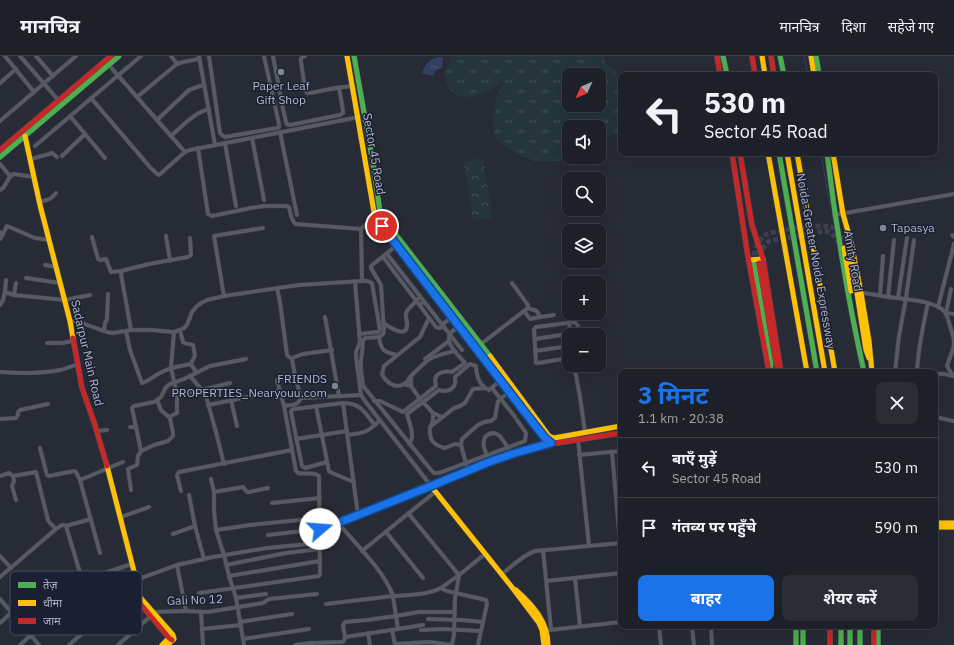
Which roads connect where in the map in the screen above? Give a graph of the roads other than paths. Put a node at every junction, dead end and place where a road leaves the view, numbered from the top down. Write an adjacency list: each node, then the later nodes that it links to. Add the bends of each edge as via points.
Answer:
1 (5, 56): 26 (street)
2 (20, 56): 38 (street)
3 (36, 56): 36 (street)
4 (76, 56): 36 (street)
5 (111, 56): 24 (main road)
6 (119, 56): 24 (main road)
7 (141, 56): 35 (street)
8 (170, 56): 25 (street)
9 (209, 56): 10 (street, via 220,133 225,137 279,127)
10 (264, 56)
11 (274, 56): 41 (street, via 287,124 343,113)
12 (305, 56): 41 (street, via 301,61 307,93)
13 (347, 56): 40 (main road, Sector 45 Road)
14 (354, 56): 48 (main road, Sector 45 Road)
15 (717, 56): 27 (main road)
16 (723, 56): 28 (main road)
17 (752, 56): 29 (main road)
18 (762, 56): 30 (main road)
19 (771, 56): 31 (main road)
20 (780, 56): 32 (main road)
21 (811, 56): 33 (main road)
22 (816, 56): 34 (main road)
23 (199, 58): 25 (street); 39 (street)
24 (107, 63): 35 (street); 45 (main road)
25 (177, 64): 43 (street)
26 (16, 69): 37 (street); 42 (street)
27 (720, 72)
28 (726, 72)
29 (755, 72)
30 (765, 72)
31 (774, 72)
32 (783, 72)
33 (814, 72)
34 (819, 72)
35 (118, 75): 43 (street); 44 (street)
36 (53, 76): 38 (street)
37 (0, 83)
38 (44, 83): 42 (street); 45 (street)
39 (204, 85): 46 (street); 51 (street, via 190,90)
40 (352, 86): 41 (street); 49 (main road, Sector 45 Road)
41 (339, 88)
42 (34, 92): 50 (street)
43 (137, 97): 51 (street)
44 (91, 98): 47 (street); 62 (street, via 157,174)
45 (60, 103): 54 (main road); 61 (main road)
46 (209, 109): 55 (street, via 194,116); 58 (street)
47 (70, 116): 53 (street); 59 (street)
48 (364, 117): 49 (street); 85 (main road, Sector 45 Road)
49 (358, 118): 52 (street); 89 (main road, Sector 45 Road)
50 (0, 120)
51 (157, 120): 55 (street)
52 (280, 132): 56 (street); 87 (street)
53 (85, 134): 63 (street); 74 (street)
54 (25, 136): 72 (main road); 75 (main road, Sadarpur Main Road)
55 (171, 136): 62 (street)
56 (252, 138): 57 (street); 82 (street)
57 (225, 143): 58 (street); 84 (street)
58 (215, 145): 60 (street)
59 (35, 146)
60 (198, 148): 62 (street); 91 (street, via 208,214 212,216 258,207 286,206 289,207 293,222 296,224)
61 (0, 150)
62 (185, 152)
63 (62, 156)
64 (732, 156): 106 (main road)
65 (740, 156): 108 (main road)
66 (769, 156): 185 (main road)
67 (780, 156): 186 (main road, Noida-Greater Noida Expressway)
68 (788, 156): 187 (main road, Noida-Greater Noida Expressway)
69 (798, 156): 188 (main road)
70 (827, 156): 88 (main road, Amity Road)
71 (833, 156): 86 (main road, Amity Road)
72 (0, 157)
73 (57, 157): 75 (street, via 49,154)
74 (105, 158)
75 (31, 160): 78 (main road, Sadarpur Main Road)
76 (0, 164): 77 (street)
77 (10, 176): 78 (street, via 14,174); 79 (street)
78 (34, 177): 83 (main road, Sadarpur Main Road)
79 (0, 190)
80 (56, 193): 83 (street, via 50,200)
81 (954, 194): 86 (street)
82 (264, 200)
83 (39, 202): 98 (main road, Sadarpur Main Road)
84 (236, 206)
85 (380, 212): 89 (street); 164 (main road, Sector 45 Road)
86 (843, 214): 88 (street); 122 (main road, Amity Road)
87 (297, 215)
88 (834, 215): 176 (main road, Amity Road)
89 (376, 216): 91 (street); 102 (main road, Sector 45 Road)
90 (263, 228): 127 (street, via 214,236)
91 (361, 229): 114 (street)
92 (1, 233): 97 (street); 98 (street, via 7,226 35,238)
93 (166, 236): 107 (street)
94 (92, 237): 111 (street, via 98,259 106,259 111,272)
95 (190, 238): 107 (street, via 191,255)
96 (907, 238): 129 (street)
97 (0, 239)
98 (49, 240): 110 (main road, Sadarpur Main Road)
99 (894, 240): 128 (street)
100 (914, 240): 130 (street)
101 (954, 244): 136 (street)
102 (396, 245): 103 (street); 145 (main road, Sector 45 Road)
103 (387, 254): 105 (street); 131 (street)
104 (883, 256): 126 (street)
105 (383, 257): 133 (street); 147 (street, via 371,268 381,285)
106 (748, 260): 108 (main road); 182 (main road)
107 (170, 261): 111 (street)
108 (759, 262): 183 (main road); 184 (main road)
109 (45, 265): 110 (street)
110 (56, 266): 117 (main road, Sadarpur Main Road)
111 (122, 271): 152 (street)
112 (26, 278): 117 (street)
113 (6, 280): 121 (street)
114 (362, 281): 115 (street); 157 (street, via 372,283 380,330)
115 (355, 282): 119 (street); 157 (street)
116 (16, 283): 124 (street)
117 (60, 283): 132 (main road, Sadarpur Main Road)
118 (512, 283): 137 (street)
119 (277, 288): 127 (street); 172 (street, via 287,355)
120 (951, 289): 139 (street)
121 (5, 292): 124 (street); 135 (street)
122 (861, 293): 126 (street); 177 (main road, Amity Road)
123 (108, 294): 154 (street)
124 (14, 295): 132 (street)
125 (90, 295): 132 (street)
126 (880, 295): 128 (street)
127 (224, 296): 153 (street, via 201,303 192,312 187,325)
128 (888, 296): 129 (street)
129 (898, 298): 130 (street)
130 (906, 298): 134 (street); 191 (street)
131 (422, 299): 133 (street, via 418,298); 149 (street)
132 (64, 300): 146 (main road, Sadarpur Main Road)
133 (417, 302): 144 (street); 147 (street, via 406,313 407,327 403,332)
134 (928, 304): 136 (street); 192 (street)
135 (0, 305)
136 (938, 307): 139 (street)
137 (528, 308): 138 (street); 143 (street, via 537,311)
138 (524, 311): 143 (street, via 530,319); 164 (street)
139 (946, 313): 140 (street); 200 (street, via 954,342 947,366)
140 (954, 314)
141 (554, 315): 143 (street)
142 (325, 317): 166 (street)
143 (540, 317)
144 (429, 318): 149 (street, via 436,327 440,328); 171 (street, via 420,337)
145 (452, 318): 149 (street); 150 (main road, Sector 45 Road)
146 (70, 321): 154 (street); 161 (main road, Sadarpur Main Road)
147 (383, 323): 159 (street, via 384,332)
148 (569, 323): 151 (street, via 575,322); 160 (street, via 570,330 567,334); 160 (street, via 536,327)
149 (443, 325): 158 (street)
150 (459, 326): 158 (street); 201 (main road, Sector 45 Road)
151 (578, 328)
152 (131, 330): 155 (street); 156 (street)
153 (180, 330): 156 (street); 180 (street, via 183,342 194,346 195,356)
154 (104, 331): 155 (street)
155 (126, 331): 181 (street, via 142,383)
156 (174, 332): 181 (street)
157 (359, 334): 212 (street, via 360,342 356,357)
158 (450, 334): 162 (street); 167 (street)
159 (379, 337): 170 (street, via 381,347); 219 (street, via 364,338 361,359 362,385)
160 (535, 339): 169 (street)
161 (73, 341): 163 (street); 179 (main road, Sadarpur Main Road)
162 (448, 341): 168 (street); 174 (street)
163 (47, 343)
164 (481, 344): 246 (main road, Sector 45 Road)
165 (562, 347): 169 (street)
166 (332, 350): 172 (street); 213 (street)
167 (462, 350)
168 (455, 351): 199 (street, via 429,360); 218 (street, via 465,363 452,372 444,371 438,375 436,386)
169 (535, 351): 175 (street, via 538,363)
170 (386, 352): 171 (street); 178 (street)
171 (397, 355): 178 (street)
172 (292, 358): 198 (street)
173 (246, 359): 194 (street, via 213,365)
174 (425, 359)
175 (562, 359)
176 (861, 359): 177 (main road, via 846,248 854,274 866,350); 189 (main road, Amity Road)
177 (871, 361): 190 (main road, Amity Road)
178 (387, 363): 204 (street, via 382,370 384,378 397,386)
179 (78, 364): 193 (street, via 46,372); 239 (main road, Sadarpur Main Road)
180 (191, 364): 181 (street); 194 (street)
181 (171, 368): 202 (street)
182 (769, 369)
183 (770, 369)
184 (781, 369)
185 (806, 369)
186 (816, 369)
187 (825, 369)
188 (834, 369)
189 (863, 369)
190 (872, 369)
191 (896, 369)
192 (917, 369)
193 (0, 372)
194 (196, 372): 197 (street)
195 (575, 372): 240 (street)
196 (938, 374): 200 (street)
197 (190, 376): 202 (street); 208 (street)
198 (295, 376): 209 (street, via 277,380); 214 (street)
199 (411, 376): 204 (street); 205 (street)
200 (953, 376)
201 (500, 381): 207 (street); 210 (main road, Sector 45 Road)
202 (174, 382): 211 (street); 216 (street, via 166,387)
203 (230, 383): 208 (street)
204 (404, 384): 205 (street)
205 (411, 386): 218 (street)
206 (484, 388): 207 (street); 218 (street, via 478,379 476,366 470,364 455,377 453,388 439,390); 227 (street, via 473,389 465,403)
207 (492, 388): 215 (street)
208 (202, 390): 211 (street); 222 (street)
209 (280, 391): 217 (street); 223 (street)
210 (509, 392): 215 (street); 246 (main road, Sector 45 Road)
211 (177, 394): 226 (street, via 177,413)
212 (361, 395): 213 (street); 230 (street)
213 (339, 396): 214 (street)
214 (301, 398): 223 (street, via 298,403)
215 (500, 399): 249 (street, via 494,420 478,425 462,440); 251 (street, via 526,433 523,441)
216 (157, 400): 226 (street, via 161,410); 237 (street, via 132,407)
217 (231, 400): 222 (street); 233 (street)
218 (422, 400): 219 (street, via 404,412 380,401); 225 (street); 248 (street, via 407,415 412,439)
219 (374, 401): 248 (street)
220 (343, 403): 224 (street); 232 (street, via 356,405); 241 (street)
221 (48, 404): 229 (street, via 20,410 16,418)
222 (208, 405): 261 (street)
223 (284, 406): 252 (street)
224 (316, 406): 244 (street); 245 (street, via 292,410)
225 (433, 413): 227 (street); 234 (street)
226 (170, 418): 253 (street, via 173,433 171,438)
227 (442, 418): 234 (street)
228 (938, 418): 231 (street)
229 (0, 420)
230 (380, 420): 232 (street); 271 (street)
231 (954, 421)
232 (375, 425): 241 (street, via 367,432)
233 (237, 426)
234 (431, 426): 249 (street, via 430,438 433,443 445,448 455,444)
235 (618, 426): 240 (main road)
236 (130, 427): 237 (street)
237 (136, 427): 253 (street)
238 (107, 430): 239 (street)
239 (96, 431): 262 (main road, Sadarpur Main Road)
240 (585, 432): 243 (main road)
241 (347, 433): 244 (street); 270 (street)
242 (618, 433): 247 (main road)
243 (577, 434): 246 (main road); 247 (street)
244 (322, 435): 245 (street); 259 (street)
245 (296, 439): 259 (street, via 303,468)
246 (550, 439): 247 (main road, via 557,443); 264 (main road)
247 (578, 440): 257 (street)
248 (409, 444): 260 (street, via 434,473)
249 (461, 445): 260 (street)
250 (40, 448): 263 (street)
251 (508, 448): 256 (street); 256 (street, via 500,436 490,434 485,437 483,443)
252 (292, 450): 261 (street); 278 (street, via 298,474 318,474)
253 (141, 451): 273 (street, via 137,464 128,469)
254 (618, 451): 255 (street)
255 (612, 452): 257 (street); 283 (street)
256 (487, 455): 260 (street)
257 (579, 455): 303 (street)
258 (123, 462): 262 (street)
259 (327, 462): 270 (street, via 329,471)
260 (466, 463): 264 (street)
261 (224, 464): 274 (street, via 179,472 177,475)
262 (108, 469): 269 (street); 285 (main road, Sadarpur Main Road)
263 (45, 470): 265 (street); 269 (street, via 48,476 76,472)
264 (468, 471): 271 (main road)
265 (36, 472): 267 (street); 295 (street, via 48,520)
266 (0, 476): 267 (street, via 9,473)
267 (13, 476): 279 (street, via 12,486)
268 (211, 479): 275 (street)
269 (80, 480): 286 (street)
270 (354, 482): 284 (street)
271 (431, 486): 276 (main road); 284 (street)
272 (268, 488): 275 (street, via 247,492 243,487)
273 (131, 490)
274 (181, 491)
275 (214, 492): 297 (street)
276 (435, 492): 282 (street); 308 (main road)
277 (190, 495): 292 (street)
278 (320, 498): 280 (street); 287 (street)
279 (16, 500)
280 (272, 503)
281 (149, 507): 285 (street)
282 (408, 513): 298 (street); 322 (street)
283 (618, 513)
284 (358, 515): 288 (street)
285 (121, 517): 313 (main road, Sadarpur Main Road)
286 (91, 518): 291 (street); 307 (street)
287 (320, 518): 296 (street); 297 (street)
288 (338, 523): 296 (street); 306 (street)
289 (938, 523): 290 (main road)
290 (954, 523)
291 (66, 526): 295 (street, via 62,525); 317 (street)
292 (195, 526): 299 (street); 311 (street)
293 (938, 527): 294 (main road)
294 (954, 527)
295 (56, 529): 316 (street)
296 (320, 529): 300 (street); 301 (street)
297 (216, 530): 309 (street)
298 (386, 532): 306 (street); 326 (street)
299 (173, 534)
300 (268, 535)
301 (319, 543): 304 (street); 309 (street)
302 (618, 543): 303 (street)
303 (589, 546): 305 (street)
304 (319, 549): 312 (street); 315 (street)
305 (543, 550): 321 (street, via 531,552); 328 (street)
306 (362, 551): 336 (street, via 385,579)
307 (100, 553)
308 (485, 554): 321 (main road); 322 (street)
309 (224, 555): 311 (street); 315 (street)
310 (0, 556): 316 (street)
311 (204, 559): 314 (street)
312 (320, 561): 323 (street); 330 (street, via 320,574 317,577)
313 (132, 564): 318 (street); 319 (main road, Sadarpur Main Road)
314 (177, 565): 325 (street); 343 (street)
315 (226, 566): 323 (street)
316 (10, 568): 324 (street)
317 (79, 571)
318 (111, 571)
319 (134, 571)
320 (618, 573): 327 (street)
321 (502, 574): 329 (main road)
322 (459, 575): 331 (street); 332 (street)
323 (229, 576): 330 (street)
324 (0, 577)
325 (142, 578)
326 (424, 578)
327 (575, 578): 328 (street); 358 (street)
328 (546, 581): 376 (street)
329 (511, 586): 376 (main road, via 523,596); 399 (main road, via 539,623)
330 (233, 588): 333 (street); 337 (street)
331 (441, 588): 332 (street); 336 (street)
332 (456, 592): 345 (street); 352 (street, via 486,600 488,604)
333 (199, 593)
334 (266, 594): 337 (street)
335 (318, 594): 341 (street, Gali No 12, via 269,599 263,603)
336 (393, 596): 340 (street); 349 (street)
337 (236, 598): 341 (street)
338 (0, 599): 342 (street)
339 (142, 604): 347 (main road)
340 (326, 604)
341 (238, 607): 344 (street, Gali No 12); 355 (street)
342 (10, 610)
343 (186, 611): 344 (street, Gali No 12); 347 (street, Gali No 12)
344 (201, 612): 359 (street)
345 (454, 612): 349 (street, via 419,612); 351 (street)
346 (10, 614): 354 (street)
347 (153, 614): 356 (street); 383 (main road, via 174,637)
348 (292, 614): 355 (street)
349 (396, 616): 361 (street); 382 (street, via 345,622 342,625)
350 (428, 619): 351 (street)
351 (454, 619): 352 (street); 362 (street)
352 (483, 622): 377 (street)
353 (618, 622): 358 (street)
354 (0, 623)
355 (240, 623): 359 (street); 384 (street)
356 (142, 624)
357 (423, 625): 361 (street)
358 (580, 626): 376 (street)
359 (202, 629): 393 (street)
360 (309, 629): 384 (street)
361 (398, 629): 374 (street)
362 (454, 629): 375 (street); 377 (street); 397 (street)
363 (659, 629): 401 (street)
364 (692, 629): 402 (street)
365 (710, 629): 403 (street)
366 (796, 629): 404 (main road)
367 (803, 629): 405 (main road)
368 (830, 629): 406 (main road)
369 (841, 629): 407 (main road)
370 (850, 629): 408 (main road)
371 (860, 629): 409 (main road)
372 (874, 629): 410 (main road)
373 (878, 629): 411 (main road)
374 (392, 630): 378 (street); 386 (street)
375 (421, 630)
376 (549, 630): 400 (main road)
377 (481, 631): 398 (street)
378 (368, 633): 382 (street); 396 (street)
379 (81, 635): 389 (street)
380 (129, 635): 390 (street)
381 (31, 636): 387 (street); 388 (street)
382 (345, 637): 385 (street, via 342,642)
383 (171, 639): 391 (main road); 392 (main road)
384 (243, 639): 394 (street)
385 (312, 644): 395 (street)
386 (395, 644): 397 (street, via 430,642)
387 (20, 645)
388 (39, 645)
389 (69, 645)
390 (118, 645)
391 (162, 645)
392 (167, 645)
393 (203, 645)
394 (244, 645)
395 (296, 645)
396 (370, 645)
397 (452, 645)
398 (478, 645)
399 (544, 645)
400 (548, 645)
401 (661, 645)
402 (694, 645)
403 (712, 645)
404 (796, 645)
405 (803, 645)
406 (830, 645)
407 (840, 645)
408 (850, 645)
409 (860, 645)
410 (874, 645)
411 (878, 645)

